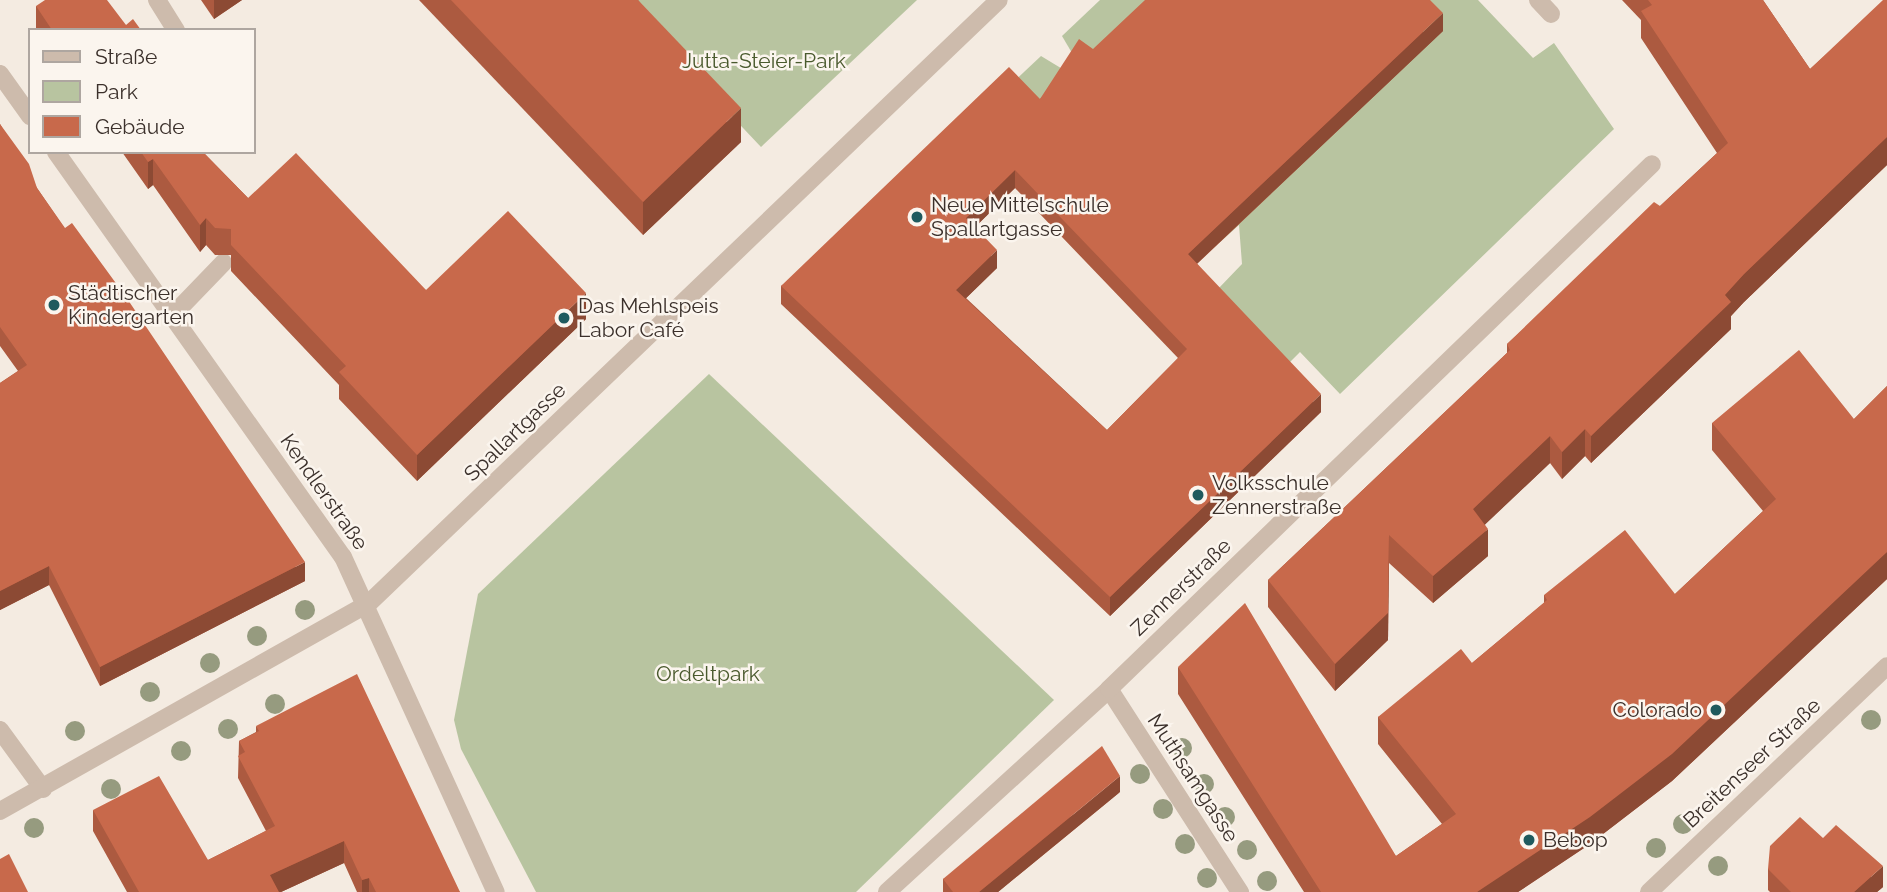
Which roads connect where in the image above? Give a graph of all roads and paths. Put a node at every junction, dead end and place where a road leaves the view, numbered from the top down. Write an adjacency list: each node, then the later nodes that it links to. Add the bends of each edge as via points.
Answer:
1 (157, 0): 5 (street)
2 (999, 0): 12 (street, Spallartgasse)
3 (1538, 0): 4 (street)
4 (1551, 14)
5 (175, 28)
6 (0, 74): 7 (street)
7 (28, 113)
8 (57, 154): 11 (street, Kendlerstraße)
9 (1653, 164): 14 (street, Zennerstraße)
10 (223, 263): 11 (street)
11 (172, 316): 12 (street, Kendlerstraße, via 343,557)
12 (368, 604): 16 (street, Spallartgasse); 18 (street, Kendlerstraße)
13 (1887, 666): 21 (street, Breitenseer Straße)
14 (1109, 689): 19 (street, Zennerstraße); 20 (street, Muthsamgasse)
15 (0, 730): 16 (street)
16 (43, 789): 17 (street, Spallartgasse)
17 (0, 811)
18 (496, 892)
19 (887, 892)
20 (1240, 892)
21 (1649, 892)

